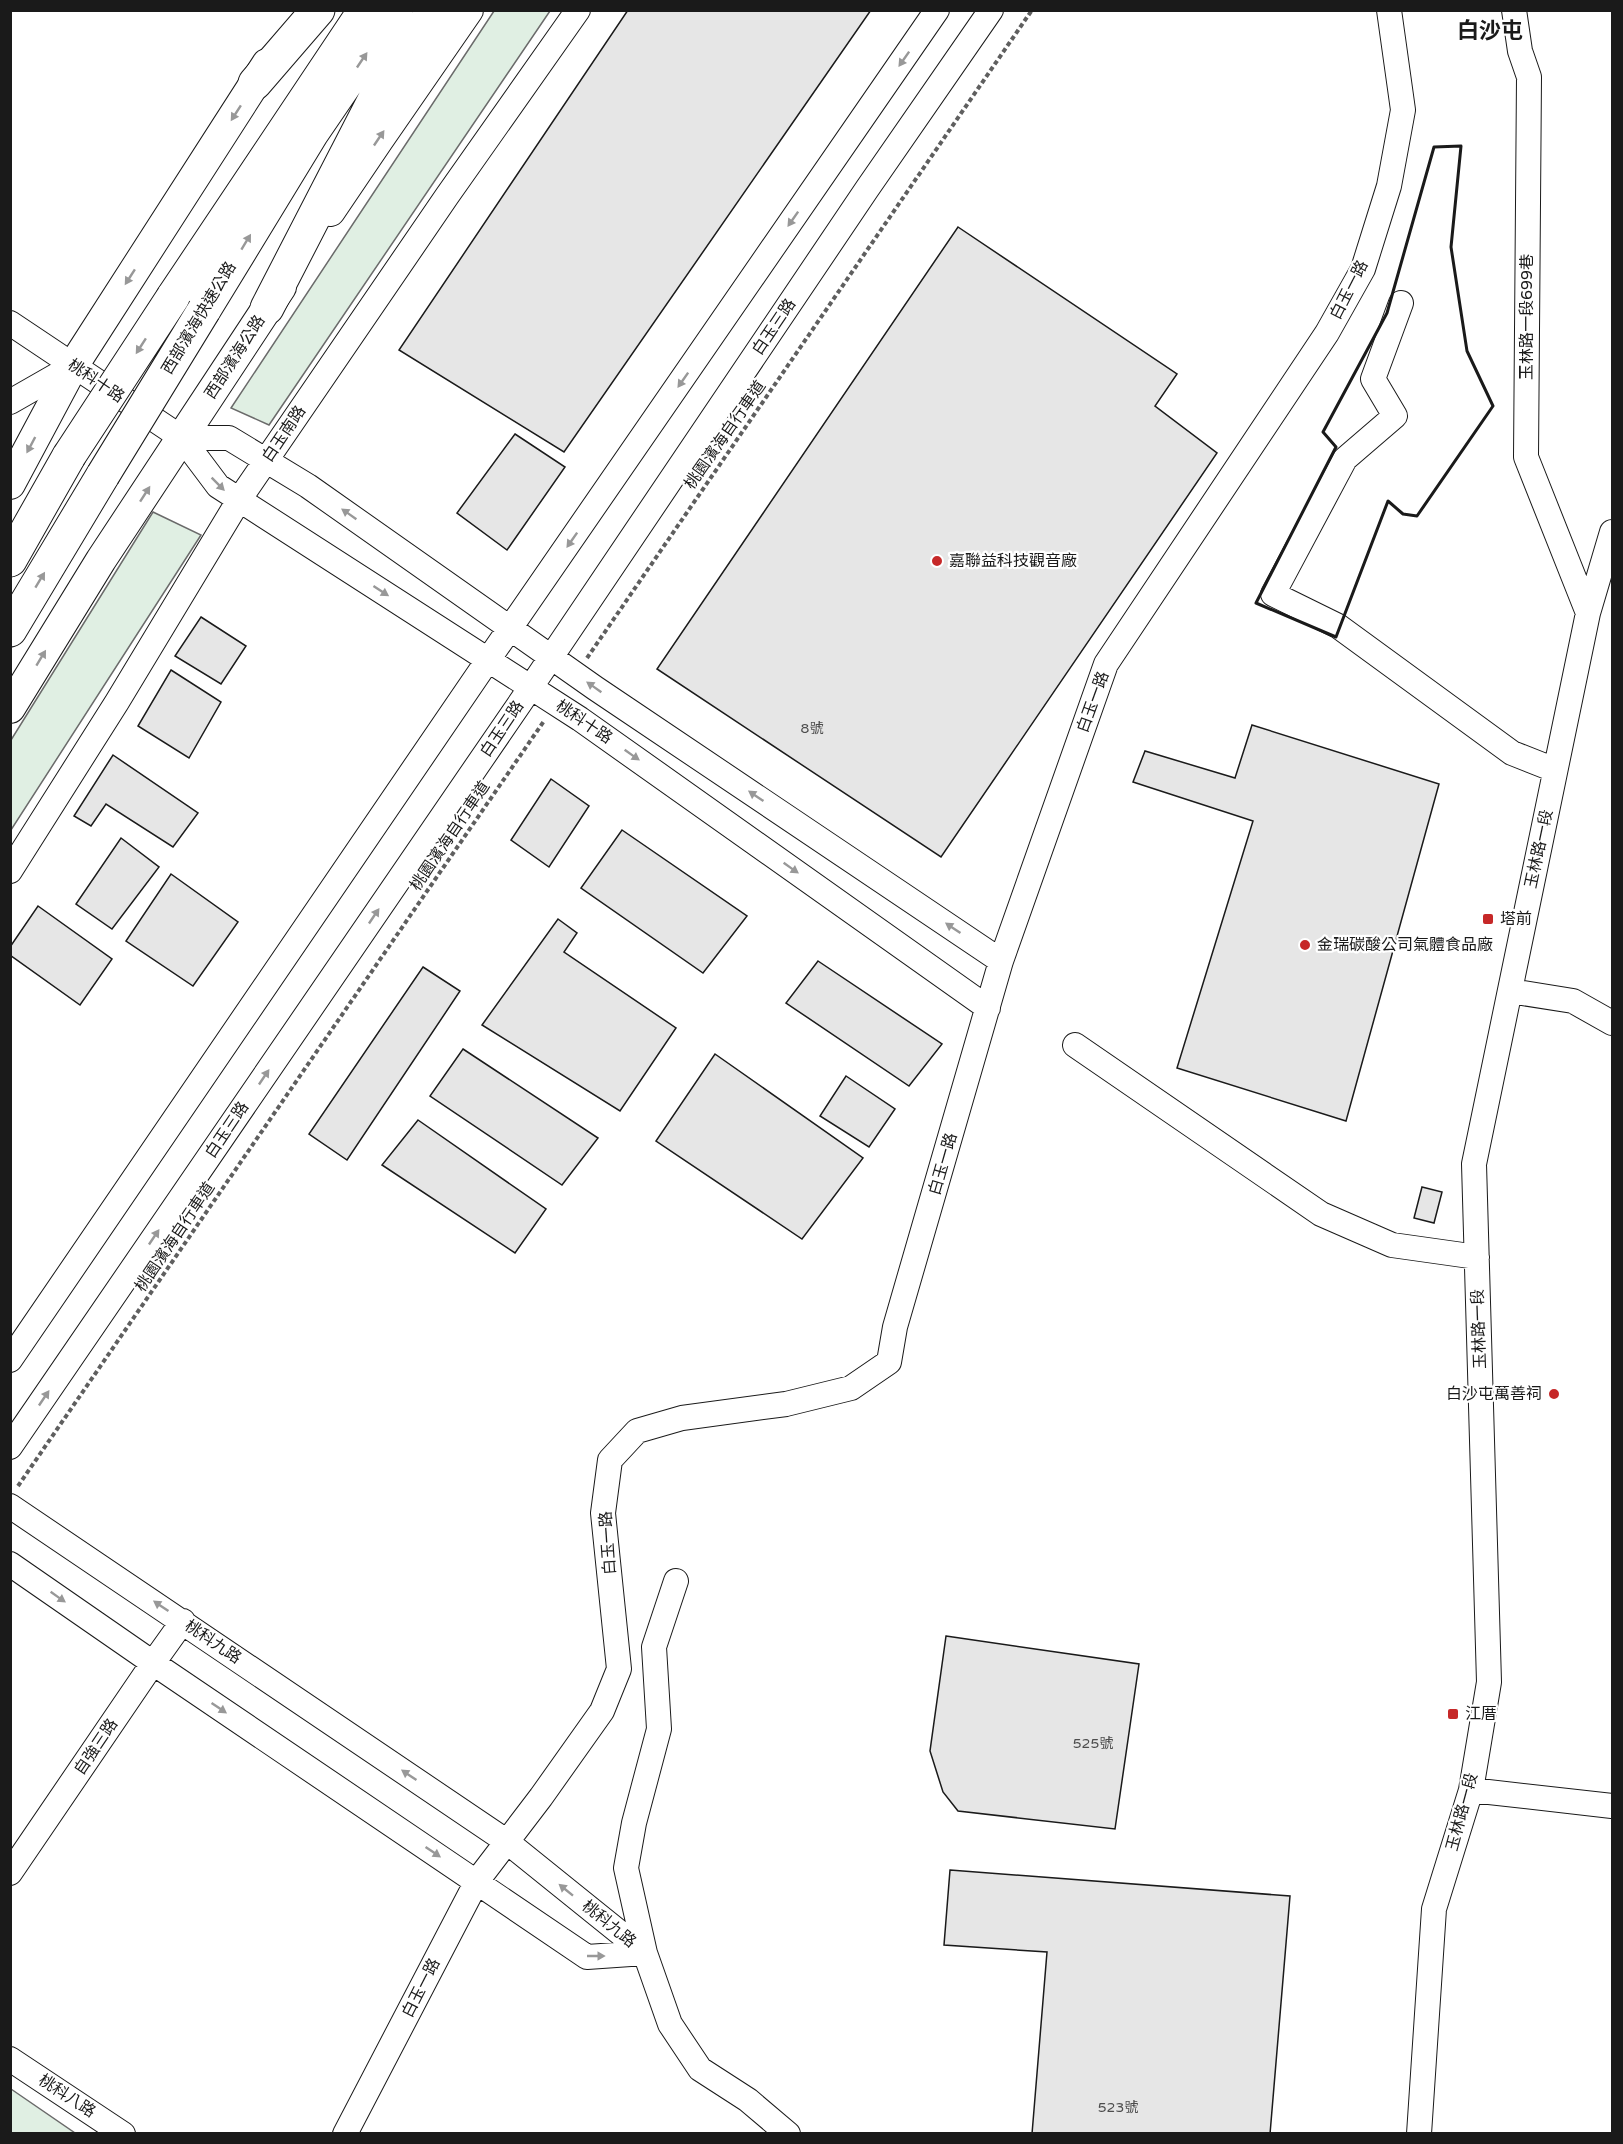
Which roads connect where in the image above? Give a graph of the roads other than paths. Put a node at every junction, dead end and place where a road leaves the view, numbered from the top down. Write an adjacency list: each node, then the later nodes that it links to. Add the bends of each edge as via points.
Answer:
1 (302, 10): 12 (main road)
2 (318, 10): 12 (highway)
3 (365, 10): 23 (highway, 西部濱海快速公路, one-way to 23, bridge, via 69,456)
4 (396, 10): 26 (highway, 西部濱海快速公路, one-way to 4, bridge, via 312,133)
5 (434, 10): 14 (highway, via 381,87)
6 (468, 10): 14 (main road, 西部濱海公路, one-way to 6)
7 (578, 10): 19 (street, 白玉南路)
8 (938, 10): 25 (street, one-way to 25)
9 (991, 10): 27 (street, 白玉三路)
10 (1389, 10): 33 (street, 白玉一路, via 1403,110 1389,186 1363,269 1327,333 1106,664)
11 (1514, 10): 24 (street, 玉林路一段699巷, via 1520,51 1529,77 1526,457)
12 (255, 83): 16 (main road, one-way to 16)
13 (1401, 303): 31 (street, via 1373,379 1395,416 1346,459 1273,594 1338,626 1512,753)
14 (267, 308): 18 (main road, 西部濱海公路)
15 (10, 323): 16 (street, 桃科十路)
16 (73, 366): 17 (street); 18 (street, 桃科十路); 20 (main road, one-way to 20)
17 (10, 402)
18 (182, 438): 19 (street, 桃科十路, via 229,438); 21 (street, 桃科十路, one-way to 21, via 218,486); 30 (main road, 西部濱海公路, one-way to 18)
19 (266, 461): 21 (street, 白玉南路); 25 (street, 桃科十路, one-way to 19, via 308,486)
20 (10, 484)
21 (239, 500): 28 (street, 桃科十路, one-way to 28); 32 (street, 白玉南路)
22 (1612, 531): 24 (street, 玉林路一段)
23 (10, 560)
24 (1587, 613): 31 (street, 玉林路一段)
25 (511, 629): 27 (street, 桃科十路); 28 (street)
26 (10, 630)
27 (551, 657): 29 (street, 白玉三路); 33 (street, 桃科十路, one-way to 27)
28 (488, 660): 29 (street, 桃科十路); 39 (street)
29 (531, 687): 35 (street, 桃科十路, one-way to 35); 40 (street, 白玉三路, one-way to 29)
30 (10, 708)
31 (1555, 770): 34 (street, 玉林路一段)
32 (10, 871)
33 (1001, 961): 35 (street, 白玉一路)
34 (1510, 991): 36 (street, via 1574,1001); 38 (street, 玉林路一段, via 1474,1164)
35 (988, 1008): 48 (street, 白玉一路, via 895,1327 889,1362 851,1388 786,1404 682,1418 637,1431 610,1460 603,1513 619,1670 603,1711)
36 (1612, 1023)
37 (1075, 1045): 38 (street, via 1321,1214 1392,1245)
38 (1477, 1257): 46 (street, 玉林路一段, via 1489,1682)
39 (11, 1359)
40 (10, 1446)
41 (14, 1497): 44 (street, 桃科九路, one-way to 41)
42 (10, 1564): 45 (street, 桃科九路, one-way to 45)
43 (676, 1581): 51 (street, via 654,1647 659,1729 626,1868)
44 (183, 1621): 45 (street, 自強三路); 48 (street, 桃科九路, one-way to 44)
45 (153, 1663): 49 (street, 自強三路); 50 (street, 桃科九路, one-way to 50)
46 (1471, 1790): 47 (street); 56 (street, 玉林路一段, via 1434,1909)
47 (1612, 1806)
48 (506, 1842): 50 (street, 白玉一路); 51 (street, 桃科九路, one-way to 48)
49 (10, 1873)
50 (477, 1881): 51 (street, 桃科九路, one-way to 51, via 587,1957); 54 (street, 白玉一路)
51 (645, 1953): 55 (street, via 670,2024 700,2069 748,2100)
52 (10, 2059): 53 (street, 桃科八路)
53 (123, 2133)
54 (345, 2133)
55 (788, 2133)
56 (1419, 2133)

